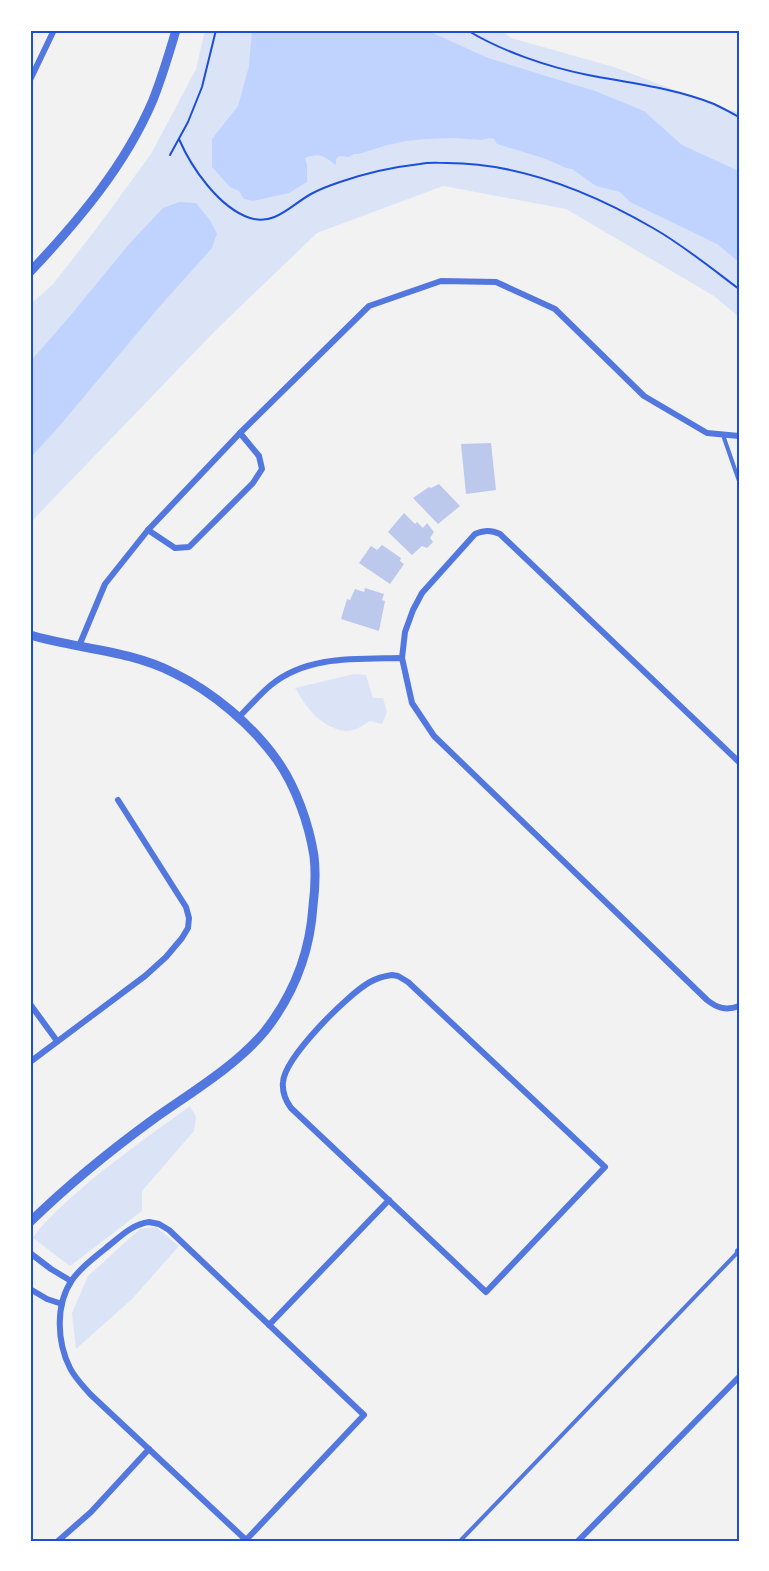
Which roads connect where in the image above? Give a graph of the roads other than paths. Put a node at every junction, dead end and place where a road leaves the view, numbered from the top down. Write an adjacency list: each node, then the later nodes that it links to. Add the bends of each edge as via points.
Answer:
1 (54, 30): 3 (street)
2 (176, 30): 4 (street, via 156,91 111,176 77,221)
3 (30, 80)
4 (30, 272)
5 (240, 433): 6 (street, via 369,306 441,281 496,282 555,309 644,396 706,434); 9 (street); 9 (street, via 259,456 262,469 253,483 189,547 175,548)
6 (723, 435): 7 (street); 8 (lane)
7 (739, 436)
8 (739, 481)
9 (148, 530): 11 (street, via 105,584)
10 (30, 635): 11 (street)
11 (79, 646): 13 (street, via 143,660 172,672 198,686)
12 (402, 658): 13 (street, via 310,665 272,684); 14 (street, via 405,632 422,593 475,534 492,531 500,534); 17 (street, via 412,703 434,736 707,1000 726,1009)
13 (238, 718): 21 (street, via 277,760 297,796 310,837 315,878 313,915 300,973 277,1014 247,1049 112,1151)
14 (739, 762)
15 (118, 800): 18 (street, via 182,900 189,923 178,943 155,967)
16 (30, 1004): 18 (street)
17 (739, 1006)
18 (57, 1041): 19 (street)
19 (30, 1062)
20 (389, 1200): 20 (street, via 291,1108 283,1091 289,1067 324,1022 365,985 392,975 408,982 605,1167 486,1292); 27 (street)
21 (30, 1222)
22 (739, 1251): 32 (lane)
23 (30, 1253): 24 (street)
24 (71, 1281): 26 (street); 27 (street, via 139,1224 159,1224)
25 (30, 1289): 26 (street)
26 (62, 1304): 29 (street, via 61,1335 71,1369 90,1394)
27 (269, 1325): 30 (street, via 364,1415)
28 (739, 1377): 33 (street)
29 (149, 1449): 30 (street); 31 (street, via 91,1512)
30 (246, 1540)
31 (58, 1541)
32 (460, 1541)
33 (578, 1541)

